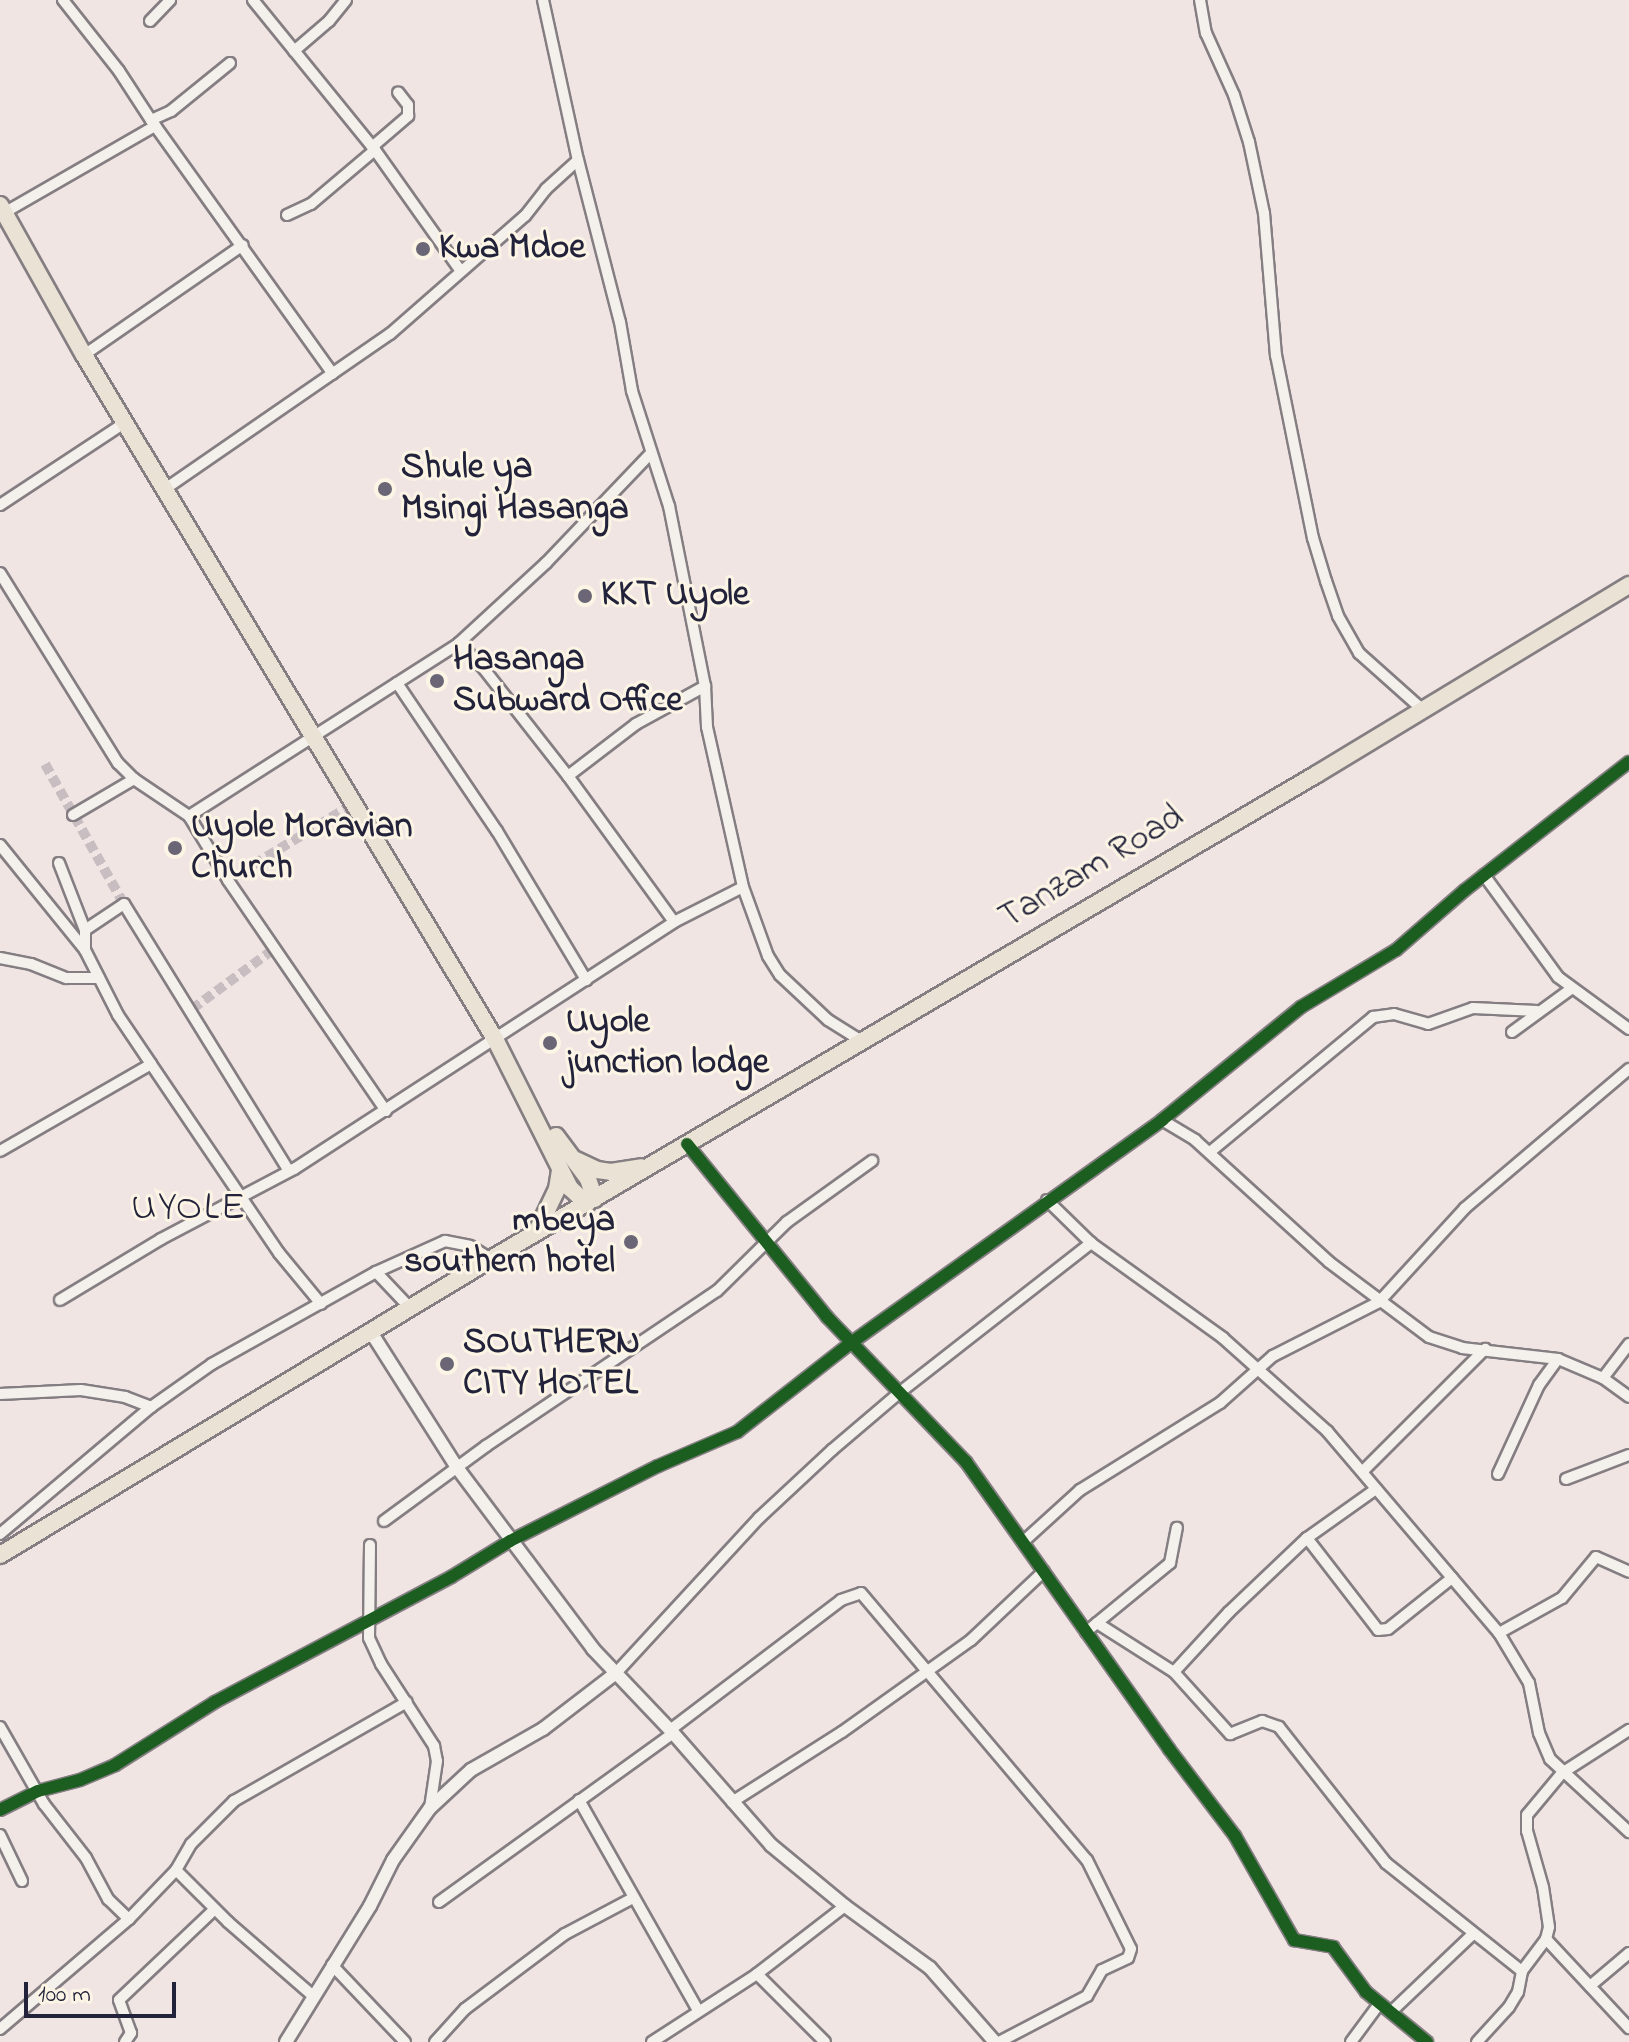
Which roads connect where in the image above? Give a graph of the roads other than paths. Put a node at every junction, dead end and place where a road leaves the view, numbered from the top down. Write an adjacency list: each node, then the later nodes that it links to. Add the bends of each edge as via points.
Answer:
1 (63, 0): 11 (street)
2 (170, 0): 7 (street)
3 (253, 0): 8 (street)
4 (346, 0): 8 (street)
5 (543, 0): 13 (street)
6 (1200, 0): 29 (street, via 1206,33 1234,95 1252,155 1264,213 1276,355 1326,581 1359,653)
7 (150, 21)
8 (294, 51): 12 (street)
9 (230, 63): 11 (street)
10 (398, 92): 12 (street, via 408,105 408,116)
11 (153, 123): 14 (street); 16 (street)
12 (373, 148): 15 (street, via 311,204); 17 (street)
13 (578, 160): 17 (street, via 525,216); 21 (street)
14 (1, 211): 18 (highway)
15 (287, 215)
16 (243, 245): 18 (street); 19 (street)
17 (460, 270): 19 (street, via 402,324)
18 (84, 355): 20 (highway)
19 (333, 374): 22 (street)
20 (126, 422): 22 (highway); 23 (street)
21 (651, 453): 26 (street, via 546,563); 28 (street, via 669,506)
22 (165, 489): 30 (highway)
23 (0, 505)
24 (0, 573): 33 (street, via 100,737)
25 (1629, 585): 29 (highway, Tanzam Road)
26 (459, 643): 27 (street); 32 (street)
27 (397, 683): 30 (street); 47 (street, via 497,831)
28 (705, 686): 32 (street, via 636,724); 39 (street, via 707,727)
29 (1423, 710): 53 (highway, Tanzam Road)
30 (314, 739): 35 (street); 52 (highway)
31 (1629, 762): 38 (street)
32 (568, 776): 40 (street)
33 (134, 779): 34 (street); 35 (street)
34 (73, 815)
35 (189, 816): 56 (street)
36 (0, 845): 42 (street)
37 (59, 863): 41 (street)
38 (1484, 875): 48 (street); 57 (street, via 1396,950 1301,1007)
39 (743, 887): 40 (street); 53 (street, via 780,975 828,1020)
40 (674, 922): 47 (street)
41 (85, 930): 42 (street); 64 (street, via 124,904)
42 (85, 950): 46 (street)
43 (0, 958): 44 (street)
44 (12, 962): 45 (street); 46 (street, via 66,978)
45 (0, 972)
46 (99, 978): 54 (street)
47 (586, 980): 52 (street)
48 (1571, 989): 49 (street); 50 (street)
49 (1537, 1011): 51 (street); 60 (street, via 1473,1008 1423,1024 1394,1014 1373,1017)
50 (1629, 1029)
51 (1512, 1032)
52 (495, 1039): 56 (street); 61 (highway)
53 (863, 1042): 58 (highway, Tanzam Road)
54 (151, 1064): 59 (street); 65 (street)
55 (1629, 1069): 74 (street, via 1465,1208)
56 (386, 1111): 64 (street)
57 (1162, 1120): 60 (street); 66 (street)
58 (687, 1144): 63 (highway, Tanzam Road); 69 (street)
59 (0, 1151)
60 (1210, 1152): 74 (street)
61 (564, 1160): 63 (highway, via 611,1172); 67 (highway, via 588,1179); 68 (highway, via 549,1211)
62 (872, 1161): 69 (street)
63 (651, 1165): 67 (highway, Tanzam Road)
64 (289, 1171): 65 (street)
65 (241, 1197): 73 (street); 75 (street)
66 (1047, 1200): 70 (street); 78 (street)
67 (591, 1202): 68 (highway, Tanzam Road)
68 (531, 1236): 71 (highway, Tanzam Road)
69 (766, 1241): 78 (street); 89 (street, via 717,1291)
70 (1091, 1243): 82 (street, via 1223,1338); 84 (street)
71 (491, 1259): 72 (street, via 470,1246 445,1241); 76 (highway, Tanzam Road)
72 (376, 1272): 75 (street); 76 (street)
73 (60, 1300)
74 (1379, 1302): 80 (street, via 1444,1344); 82 (street)
75 (321, 1304): 87 (street, via 212,1364)
76 (411, 1309): 77 (highway, Tanzam Road)
77 (371, 1332): 89 (street); 101 (highway, Tanzam Road)
78 (851, 1343): 84 (street); 98 (street, via 737,1432)
79 (1629, 1344): 83 (street)
80 (1485, 1349): 81 (street); 90 (street)
81 (1558, 1359): 83 (street); 91 (street, via 1539,1385)
82 (1257, 1369): 90 (street); 99 (street, via 1220,1403 1080,1490)
83 (1603, 1378): 86 (street)
84 (899, 1393): 99 (street, via 966,1462); 111 (street, via 759,1518)
85 (0, 1394): 87 (street, via 81,1390)
86 (1629, 1397)
87 (151, 1407): 96 (street)
88 (1629, 1455): 92 (street)
89 (458, 1469): 94 (street); 98 (street)
90 (1363, 1471): 93 (street)
91 (1498, 1474)
92 (1566, 1479)
93 (1376, 1489): 97 (street); 104 (street)
94 (384, 1521)
95 (1177, 1528): 106 (street, via 1170,1563)
96 (0, 1534)
97 (1307, 1538): 104 (street, via 1378,1630 1388,1629); 110 (street)
98 (510, 1541): 105 (street); 111 (street, via 563,1614)
99 (1024, 1541): 102 (street)
100 (370, 1545): 105 (street)
101 (0, 1555)
102 (1044, 1571): 107 (street); 109 (street, via 991,1624)
103 (1629, 1572): 108 (street, via 1596,1557 1562,1598)
104 (1452, 1578): 108 (street)
105 (369, 1621): 112 (street, via 373,1649); 117 (street, via 215,1702 115,1765)
106 (1097, 1623): 107 (street); 110 (street)
107 (1086, 1632): 139 (street, via 1235,1836 1294,1940 1333,1947)
108 (1499, 1633): 116 (street, via 1529,1683 1542,1745)
109 (928, 1671): 115 (street, via 861,1593 854,1593); 119 (street); 152 (street, via 1087,1860 1131,1949 1128,1958 1102,1970 1087,1996)
110 (1174, 1672): 131 (street, via 1230,1734 1262,1721 1279,1727 1386,1863)
111 (616, 1673): 115 (street); 120 (street, via 543,1729 471,1770)
112 (407, 1702): 120 (street, via 437,1754); 124 (street, via 234,1801 191,1844)
113 (0, 1727): 117 (street)
114 (1629, 1730): 116 (street)
115 (672, 1731): 118 (street); 119 (street)
116 (1562, 1773): 122 (street); 132 (street, via 1526,1821 1549,1914)
117 (38, 1791): 121 (street); 130 (street, via 108,1899)
118 (579, 1800): 126 (street); 127 (street)
119 (732, 1802): 128 (street, via 788,1861)
120 (430, 1808): 134 (street)
121 (0, 1810)
122 (1629, 1832)
123 (0, 1835): 125 (street)
124 (176, 1870): 129 (street); 130 (street)
125 (22, 1881)
126 (633, 1898): 140 (street); 148 (street, via 575,1926 471,2004)
127 (439, 1902)
128 (845, 1906): 136 (street); 152 (street, via 930,1968)
129 (215, 1909): 138 (street); 145 (street, via 119,2000 131,2033)
130 (129, 1919): 143 (street)
131 (1473, 1934): 135 (street); 141 (street)
132 (1546, 1939): 135 (street); 137 (street)
133 (1629, 1953): 137 (street)
134 (332, 1965): 138 (street); 147 (street)
135 (1522, 1971): 155 (street, via 1509,2007)
136 (757, 1974): 140 (street); 151 (street)
137 (1590, 1986): 142 (street)
138 (313, 1996): 146 (street)
139 (1379, 2004): 141 (street); 153 (street)
140 (698, 2010): 144 (street)
141 (1391, 2012): 154 (street)
142 (1629, 2028)
143 (0, 2029)
144 (666, 2033): 149 (street); 150 (street)
145 (125, 2042)
146 (286, 2042)
147 (405, 2042)
148 (435, 2042)
149 (652, 2042)
150 (674, 2042)
151 (825, 2042)
152 (997, 2042)
153 (1351, 2042)
154 (1427, 2042)
155 (1477, 2042)

